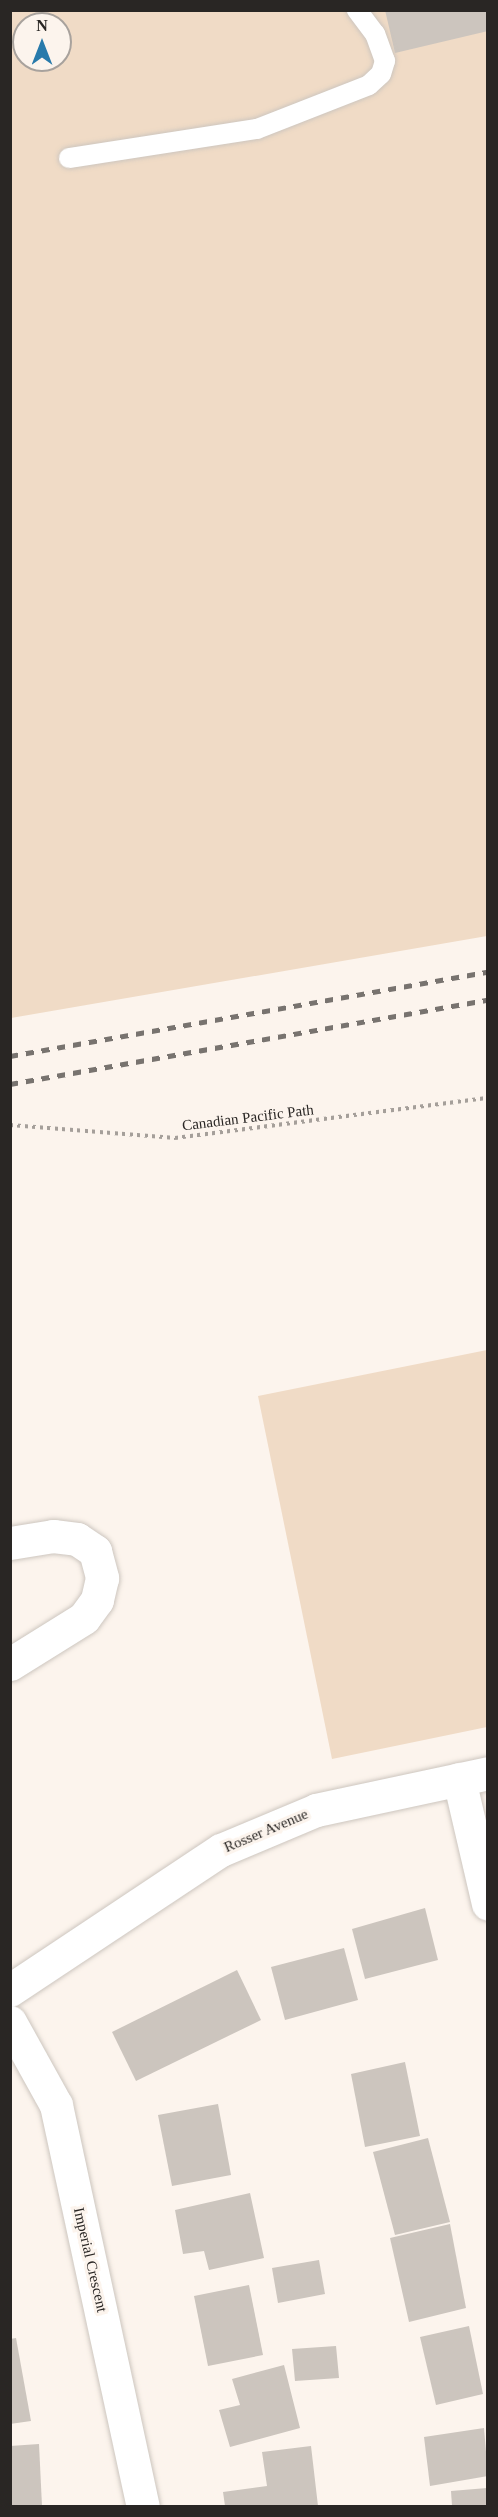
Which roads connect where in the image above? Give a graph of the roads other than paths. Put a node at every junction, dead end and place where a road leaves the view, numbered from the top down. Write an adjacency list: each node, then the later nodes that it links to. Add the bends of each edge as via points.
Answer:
1 (357, 10): 2 (lane, via 375,34 385,61 381,74 369,85 257,129)
2 (69, 158)
3 (10, 1543): 4 (street, via 53,1536 77,1539 95,1551 102,1578 97,1600 84,1618)
4 (10, 1664)
5 (473, 1776): 6 (street); 7 (street, Rosser Avenue, via 316,1810 220,1850)
6 (488, 1904)
7 (10, 1990)
8 (10, 2022): 9 (street, Imperial Crescent, via 56,2105)
9 (143, 2506)

